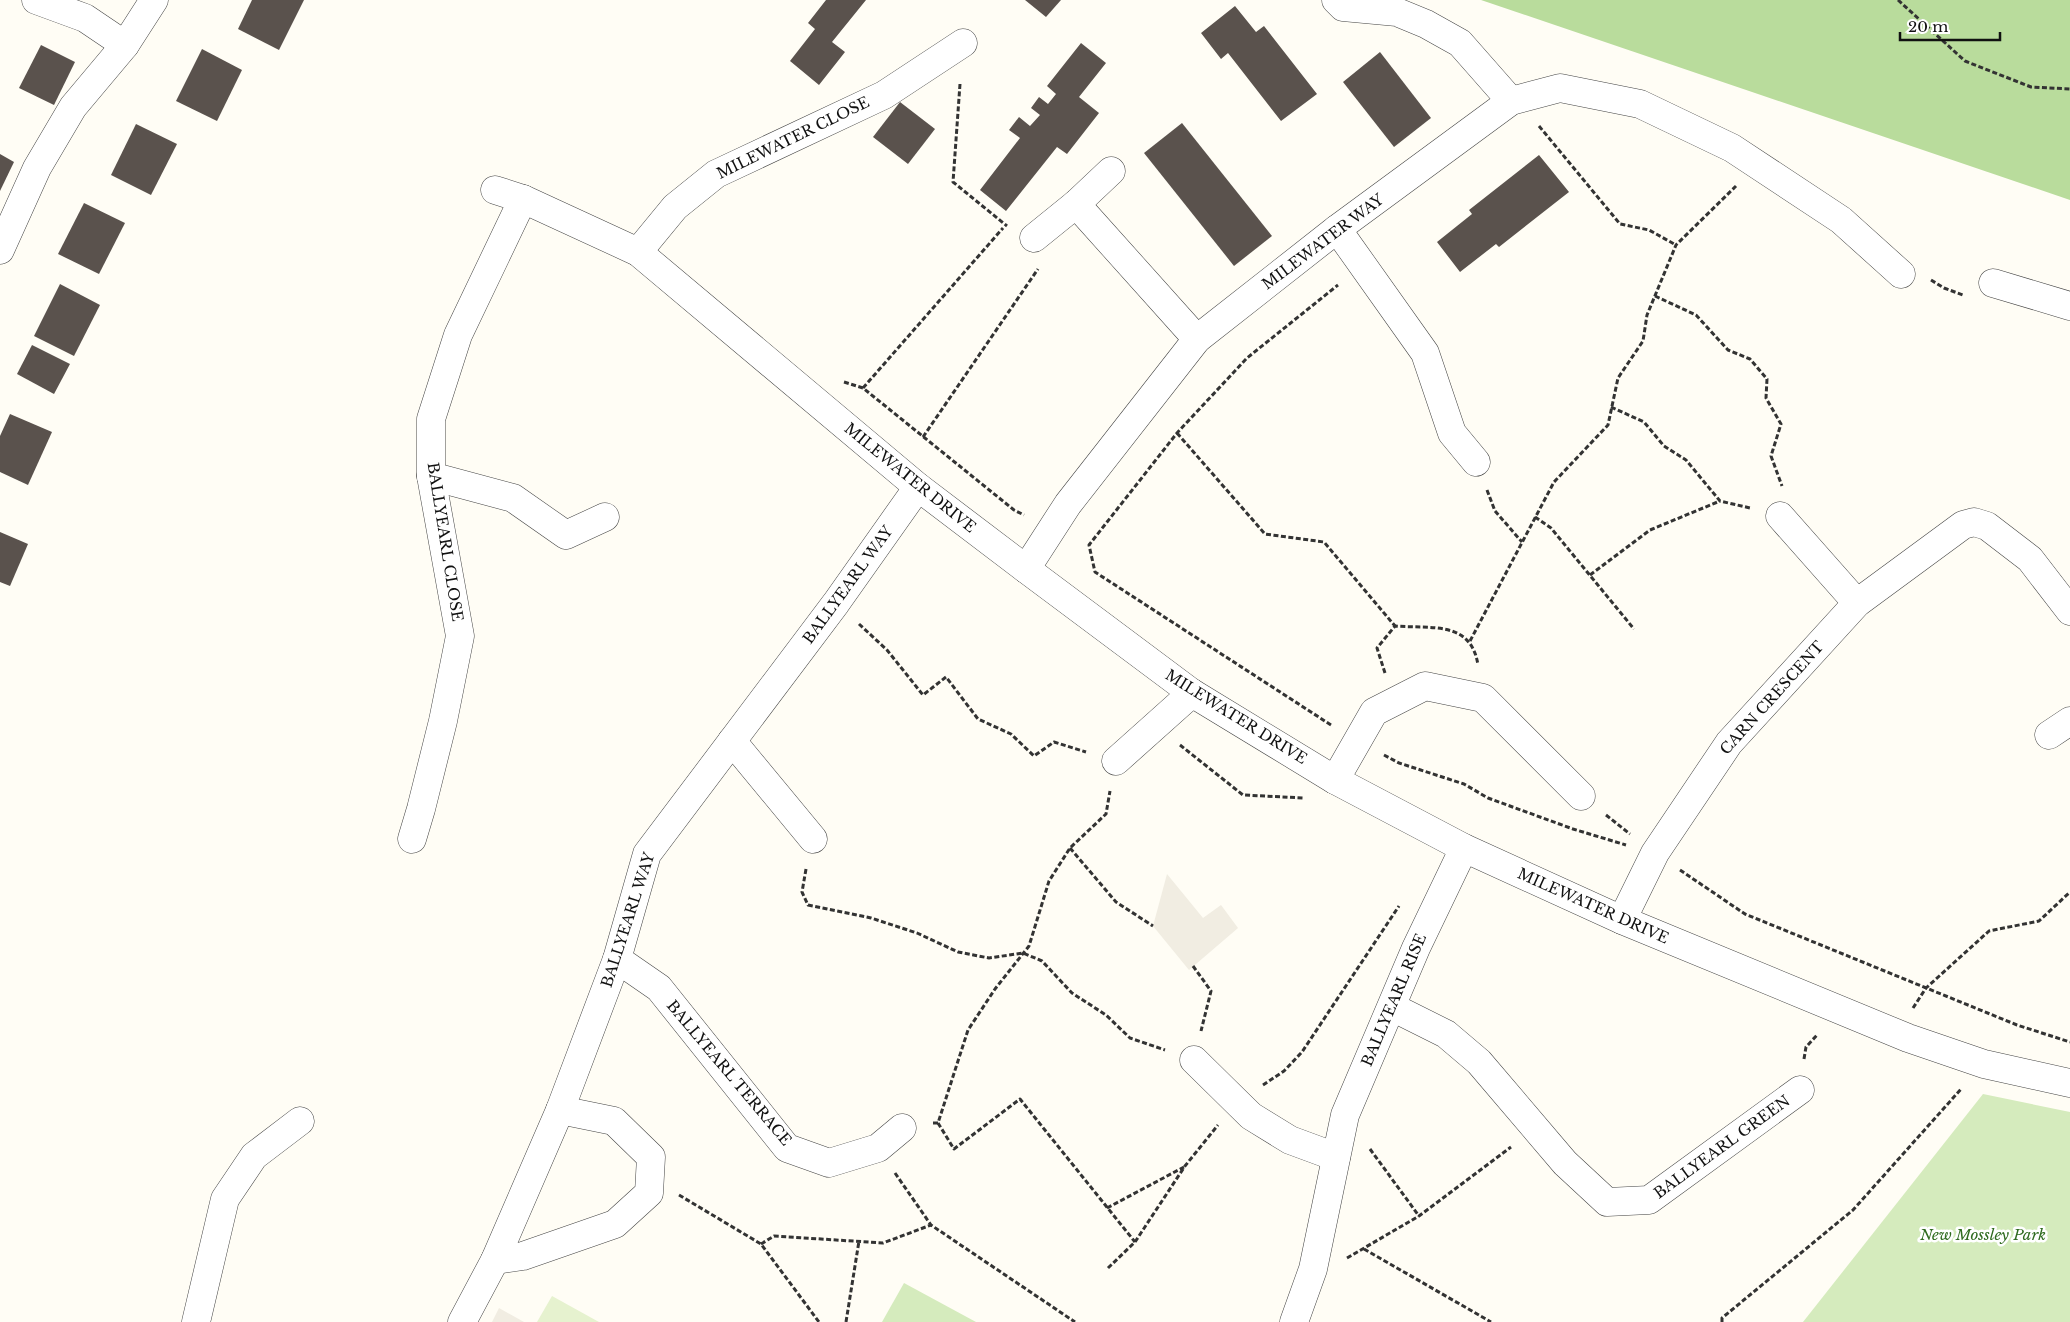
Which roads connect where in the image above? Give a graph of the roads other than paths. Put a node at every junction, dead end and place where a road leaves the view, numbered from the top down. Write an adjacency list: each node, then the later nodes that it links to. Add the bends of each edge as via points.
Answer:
1 (36, 0): 5 (street, via 85,18)
2 (154, 0): 5 (street)
3 (1336, 0): 6 (street, via 1343,7 1397,12 1460,42)
4 (963, 43): 14 (street, MILEWATER CLOSE, via 884,95 716,174 675,207)
5 (125, 44): 13 (street, via 73,107 37,168)
6 (1511, 101): 11 (street, MILEWATER WAY); 15 (street, via 1560,88 1640,104 1758,164 1841,220)
7 (1111, 171): 10 (street)
8 (495, 190): 9 (street, MILEWATER DRIVE)
9 (523, 199): 14 (street, MILEWATER DRIVE); 20 (street, BALLYEARL CLOSE, via 458,334 430,419)
10 (1076, 204): 12 (street); 18 (street)
11 (1337, 230): 18 (street, MILEWATER WAY); 19 (street, via 1426,352 1452,433)
12 (1034, 238)
13 (0, 250)
14 (638, 252): 21 (street, MILEWATER DRIVE)
15 (1901, 274)
16 (1993, 283): 17 (street)
17 (2070, 306)
18 (1198, 338): 24 (street, MILEWATER WAY, via 1068,504)
19 (1476, 462)
20 (431, 476): 23 (street, via 513,498 566,535); 32 (street, BALLYEARL CLOSE, via 460,636)
21 (918, 487): 24 (street, MILEWATER DRIVE); 28 (street, BALLYEARL WAY)
22 (1780, 516): 25 (street)
23 (604, 517)
24 (1026, 569): 27 (street, MILEWATER DRIVE)
25 (1857, 603): 26 (street, CARN CRESCENT, via 1963,525 1974,522 1987,526 2030,559); 35 (street, CARN CRESCENT, via 1729,743 1655,853)
26 (2070, 611)
27 (1192, 693): 29 (street); 30 (street, MILEWATER DRIVE)
28 (732, 742): 33 (street); 36 (street, BALLYEARL WAY, via 646,854)
29 (1116, 761)
30 (1336, 780): 31 (street, via 1374,712 1425,686 1483,698); 34 (street, MILEWATER DRIVE)
31 (1581, 796)
32 (412, 839)
33 (813, 839)
34 (1464, 848): 35 (street, MILEWATER DRIVE); 37 (street, BALLYEARL RISE)
35 (1622, 920): 39 (street, MILEWATER DRIVE, via 1897,1033 1984,1064)
36 (617, 959): 41 (street, BALLYEARL WAY); 43 (street, BALLYEARL TERRACE, via 659,988 787,1148 829,1163 878,1148)
37 (1392, 1007): 40 (street, BALLYEARL GREEN, via 1446,1034 1479,1062 1565,1164 1607,1202 1649,1200); 44 (street, BALLYEARL RISE, via 1345,1115)
38 (1194, 1060): 44 (street, via 1251,1116 1290,1140)
39 (2070, 1083)
40 (1800, 1090)
41 (560, 1110): 45 (street, BALLYEARL WAY); 45 (street, via 614,1121 651,1157 649,1193 615,1224 523,1256)
42 (300, 1120): 46 (street, via 254,1156 225,1199)
43 (902, 1128)
44 (1336, 1157): 48 (street, BALLYEARL RISE, via 1313,1268)
45 (495, 1260): 47 (street, BALLYEARL WAY)
46 (196, 1322)
47 (462, 1322)
48 (1294, 1322)

